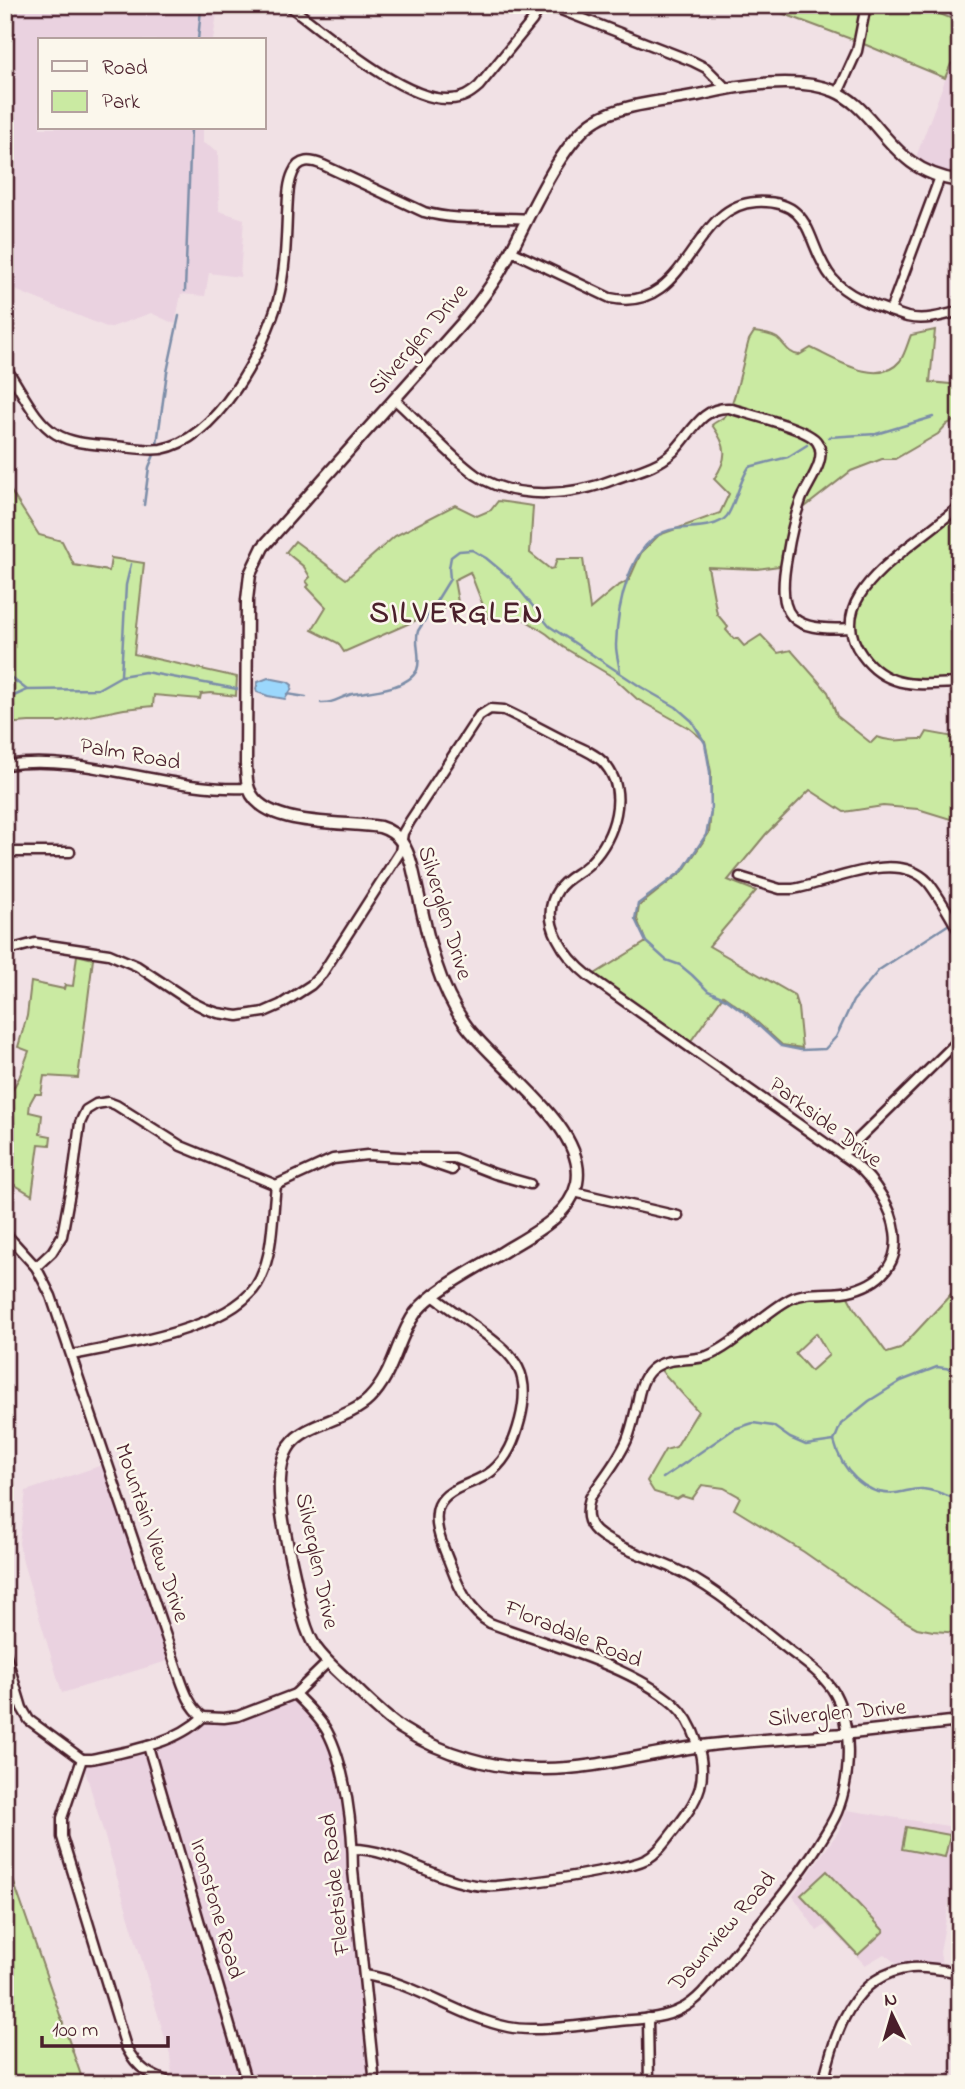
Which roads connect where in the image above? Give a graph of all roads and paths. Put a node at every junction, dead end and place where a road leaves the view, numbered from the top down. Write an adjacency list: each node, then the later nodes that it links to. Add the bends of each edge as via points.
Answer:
1 (288, 5): 2 (street, via 388,77 448,100 470,94 479,86)
2 (541, 5)
3 (548, 5): 5 (street, via 692,61)
4 (866, 5): 6 (street, via 857,51)
5 (726, 88): 6 (street, Silverglen Drive, via 786,84); 9 (street, Silverglen Drive, via 621,110 596,120 567,149)
6 (838, 93): 7 (street, Silverglen Drive, via 856,105 902,155)
7 (940, 177): 8 (street, Silverglen Drive); 11 (street)
8 (960, 181)
9 (527, 219): 10 (street, Silverglen Drive); 13 (street, via 440,216 323,164 300,163 289,190 283,277 261,343 240,383 211,421 162,449 86,443 57,434 37,415)
10 (511, 251): 11 (street, via 611,298 640,300 668,281 727,213 747,203 767,202 800,215 823,264 842,287); 14 (street, Silverglen Drive, via 483,298)
11 (890, 311): 12 (street, via 915,319)
12 (960, 312)
13 (5, 367)
14 (394, 399): 16 (street, via 477,475 505,488 527,491 593,488 658,462 671,454 706,414 720,408 811,435 819,443 821,456 794,522 783,584 785,605 794,619 805,625); 19 (street, Silverglen Drive, via 253,564 247,600)
15 (960, 506): 16 (street, via 874,575 859,597)
16 (850, 628): 17 (street, via 859,650 885,677 905,683)
17 (960, 683)
18 (5, 765): 19 (street, Palm Road, via 69,764 184,785)
19 (248, 788): 20 (street, Silverglen Drive, via 257,803 279,815 380,827)
20 (402, 842): 25 (street, via 322,974 264,1012 238,1016 206,1009 109,954 35,943); 27 (street, Parkside Drive, via 410,821 474,723 490,709 504,710 592,754 615,781 618,809 596,857 563,884 553,899 552,923 561,946 590,977); 32 (street, Silverglen Drive, via 412,866 429,946 454,1006 475,1039 525,1086 566,1137 578,1168)
21 (5, 852): 22 (street)
22 (70, 852)
23 (740, 877): 24 (street, via 793,889 872,869 900,867 924,879)
24 (959, 931)
25 (5, 951)
26 (960, 1039): 27 (street)
27 (842, 1155): 43 (street, Parkside Drive, via 866,1173 890,1210 896,1246 887,1268 854,1290 796,1297 715,1352 650,1370 639,1392 627,1440 590,1498 588,1514 597,1533 709,1589 823,1678 839,1704)
28 (417, 1158): 29 (street); 30 (street, via 454,1158); 31 (street, via 342,1157)
29 (452, 1170)
30 (530, 1184)
31 (276, 1185): 35 (street, via 181,1146 116,1105 96,1104 86,1110 80,1123 62,1236); 37 (street, via 265,1266 247,1297 195,1326)
32 (574, 1192): 33 (street); 36 (street, Silverglen Drive, via 559,1214 540,1229)
33 (678, 1216)
34 (5, 1233): 35 (street, Mountain View Drive)
35 (36, 1267): 37 (street, Mountain View Drive)
36 (433, 1296): 39 (street, Silverglen Drive, via 417,1311 385,1380 370,1398 351,1412 303,1433 290,1444 283,1459 281,1499 300,1603 311,1638); 45 (street, Floradale Road, via 512,1355 523,1387 518,1428 502,1461 489,1474 445,1497 438,1510 442,1540 459,1587 477,1614 490,1623 602,1663 661,1694 685,1717)
37 (72, 1355): 41 (street, Mountain View Drive, via 178,1672 195,1711)
38 (5, 1653): 46 (street, via 29,1720)
39 (328, 1662): 40 (street); 45 (street, Silverglen Drive, via 402,1729 480,1761 558,1769)
40 (295, 1694): 41 (street, via 238,1716); 47 (street, Fleetside Road, via 333,1743)
41 (203, 1717): 44 (street, via 179,1734)
42 (960, 1721): 43 (street, Silverglen Drive)
43 (846, 1734): 45 (street, Silverglen Drive); 50 (street, Dawnview Road, via 847,1772 839,1808 809,1860 695,1999 676,2012)
44 (148, 1746): 46 (street); 52 (street, Ironstone Road)
45 (698, 1746): 47 (street, via 700,1787 692,1804 657,1852 630,1865 563,1879 475,1886 373,1851)
46 (82, 1759): 51 (street, via 62,1818 61,1838 126,2047 148,2073)
47 (353, 1849): 49 (street, Fleetside Road)
48 (960, 1973): 55 (street, via 911,1968 867,1986 835,2034)
49 (365, 1975): 50 (street, Dawnview Road, via 391,1980 518,2029); 53 (street, Fleetside Road)
50 (648, 2018): 54 (street)
51 (174, 2084)
52 (247, 2084)
53 (375, 2084)
54 (649, 2084)
55 (823, 2084)

